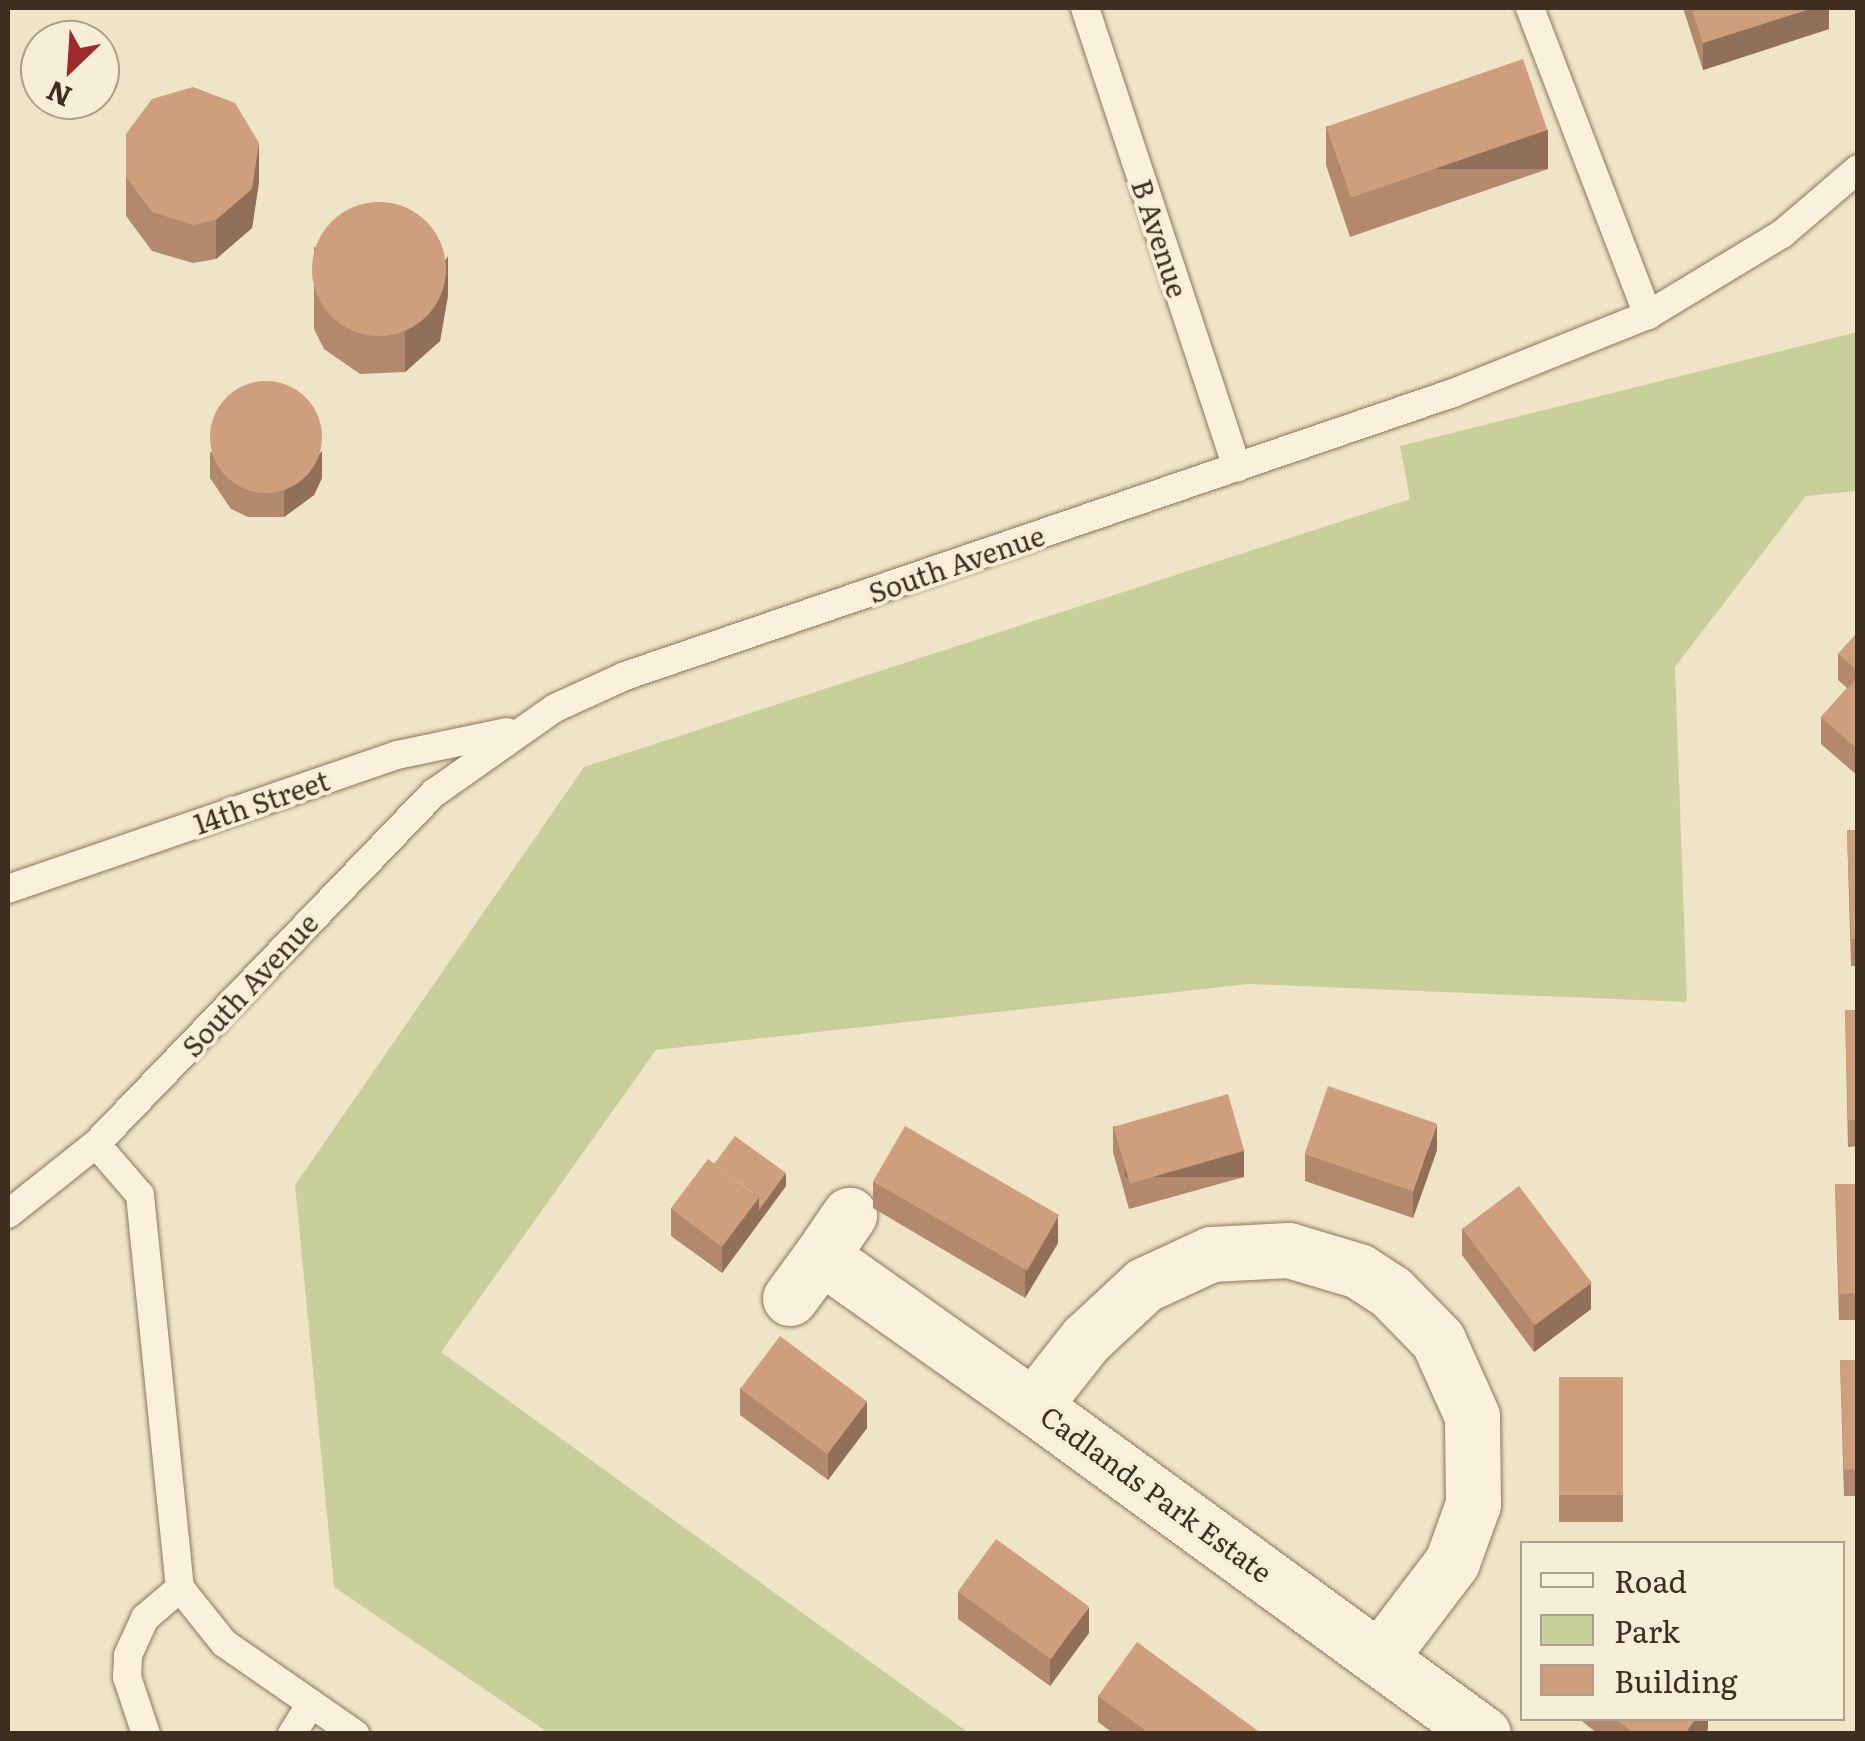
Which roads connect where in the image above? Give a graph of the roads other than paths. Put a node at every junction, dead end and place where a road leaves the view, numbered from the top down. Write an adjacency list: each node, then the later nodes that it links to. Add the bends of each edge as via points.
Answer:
1 (1084, 8): 5 (lane, B Avenue)
2 (1530, 8): 4 (lane)
3 (1858, 168): 4 (lane, South Avenue, via 1782,234)
4 (1648, 314): 5 (lane, South Avenue, via 1453,393)
5 (1237, 468): 6 (lane, South Avenue, via 626,676)
6 (519, 730): 7 (lane, 14th Street, via 397,754); 8 (lane, South Avenue, via 434,793)
7 (8, 889)
8 (96, 1144): 9 (lane, South Avenue); 12 (lane, via 140,1196)
9 (8, 1214)
10 (820, 1256): 11 (street)
11 (1033, 1406): 13 (street, Cadlands Park Estate); 13 (street, Cadlands Park Estate, via 1116,1306 1171,1269 1211,1254 1288,1250 1358,1271 1391,1292 1438,1340 1459,1378 1476,1460 1473,1504 1452,1562)
12 (180, 1588): 14 (lane, via 207,1628); 15 (lane, via 146,1618 128,1654 128,1677)
13 (1380, 1656): 18 (street, Cadlands Park Estate)
14 (311, 1703): 16 (lane); 17 (lane)
15 (146, 1734)
16 (292, 1734)
17 (355, 1734)
18 (1483, 1734)

